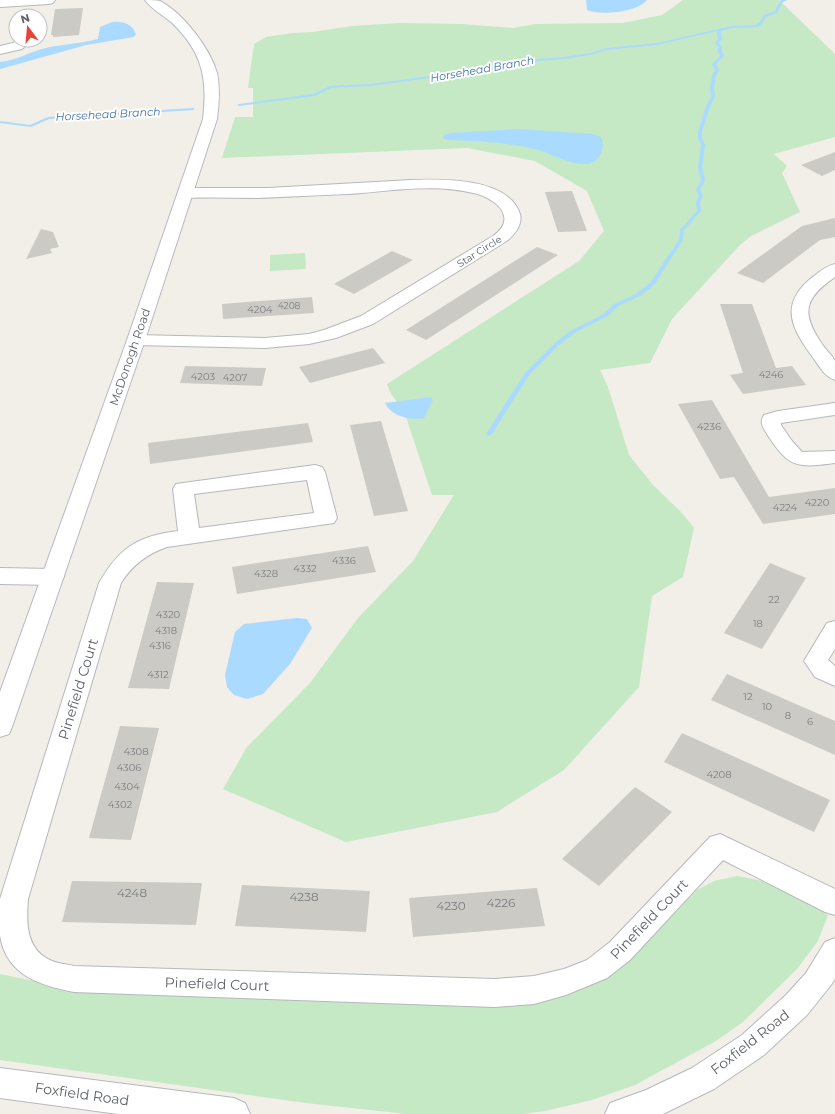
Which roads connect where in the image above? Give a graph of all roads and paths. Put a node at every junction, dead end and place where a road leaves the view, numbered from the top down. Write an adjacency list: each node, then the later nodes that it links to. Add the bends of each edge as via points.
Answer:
1 (49, 0): 3 (street)
2 (151, 0): 7 (street, McDonogh Road, via 187,32 197,44)
3 (33, 1): 4 (street); 5 (street)
4 (0, 3)
5 (32, 8)
6 (214, 47): 7 (street)
7 (207, 65): 8 (street, McDonogh Road, via 212,96 210,119)
8 (187, 193): 10 (street, McDonogh Road); 10 (street, Star Circle, via 457,186 473,188 497,197 509,210 512,223 509,231 499,239 366,320 330,334 309,339 265,343)
9 (835, 269): 11 (street, via 806,293 800,303 798,314 802,326)
10 (136, 340): 16 (street, McDonogh Road)
11 (835, 374)
12 (835, 409): 13 (street, via 771,419 771,424 791,455 809,460)
13 (835, 457)
14 (189, 536): 14 (street, Pinefield Court, via 183,489 315,472 326,518); 20 (street, Pinefield Court, via 148,545 130,555 118,568 110,583 14,899 12,925 17,944 27,961 46,973 82,980 495,993 534,990 566,982 597,969 614,956 720,845)
15 (0, 576): 16 (street)
16 (53, 578): 19 (street, McDonogh Road)
17 (835, 629): 18 (street, via 816,661 823,671)
18 (835, 676)
19 (0, 727)
20 (835, 903)
21 (835, 951): 24 (street, Foxfield Road, via 817,982 790,1012 728,1063 691,1085 642,1108)
22 (0, 1083): 23 (street, Foxfield Road)
23 (234, 1114)
24 (621, 1114)

